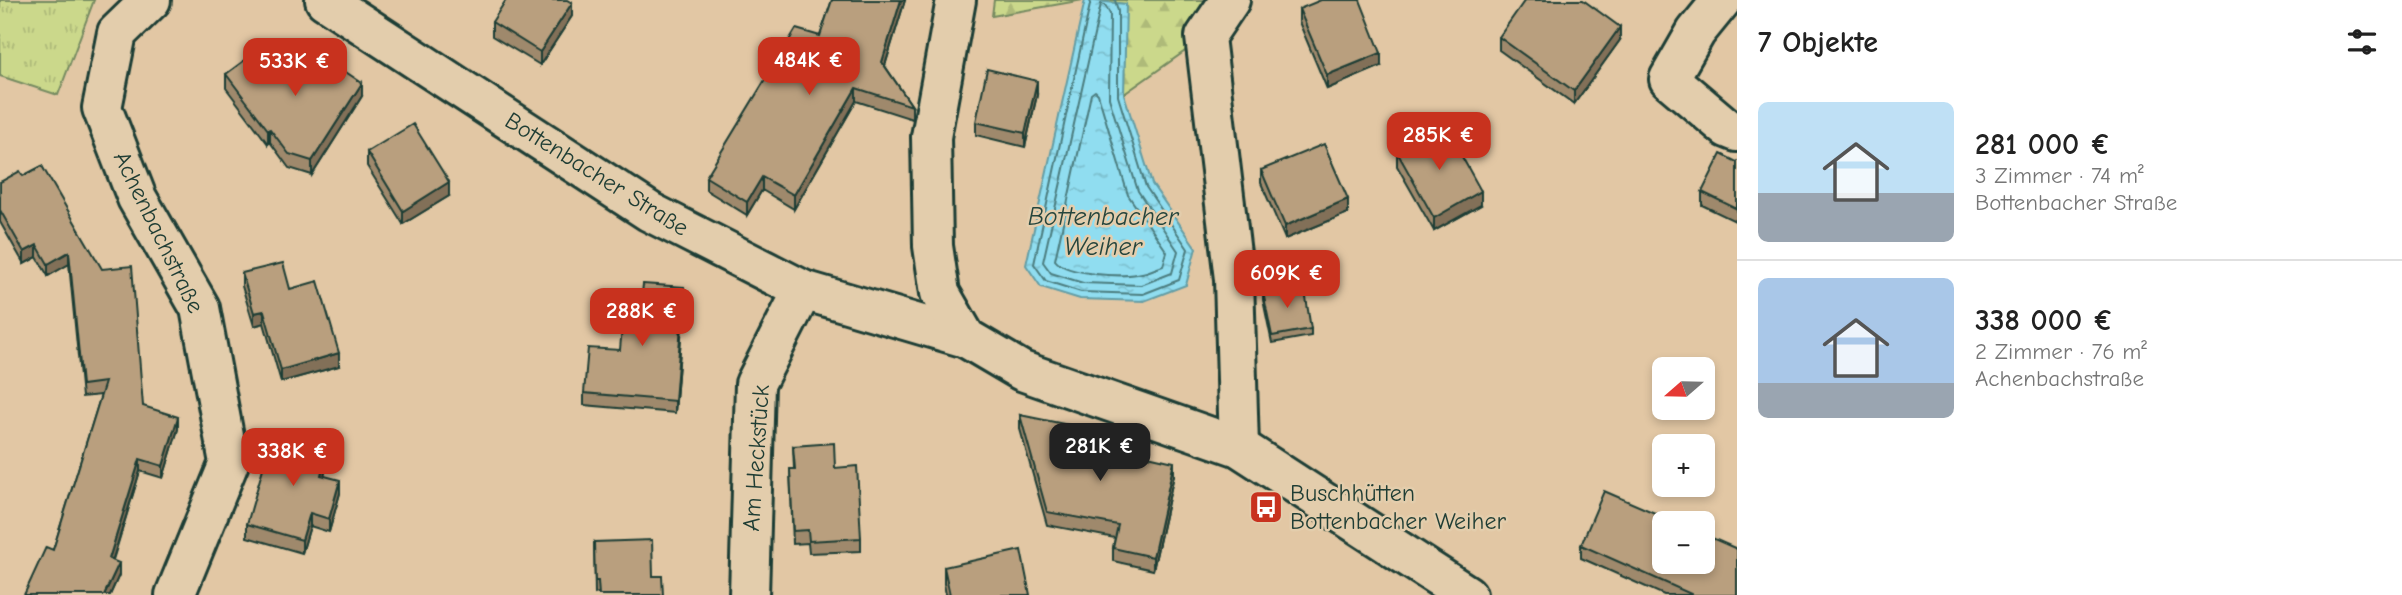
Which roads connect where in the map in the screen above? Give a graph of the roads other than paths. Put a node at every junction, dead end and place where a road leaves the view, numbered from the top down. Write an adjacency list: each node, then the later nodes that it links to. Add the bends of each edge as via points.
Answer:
1 (151, 0): 10 (street, Achenbachstraße, via 117,33 102,108 137,198 200,308 229,463)
2 (326, 0): 7 (street, Bottenbacher Straße, via 650,212)
3 (956, 0): 8 (street, Bottenbacher Straße, via 930,137 933,246 940,293)
4 (1230, 0): 9 (street, via 1205,37 1234,279)
5 (1722, 0): 6 (street, via 1696,32 1669,79)
6 (1737, 132)
7 (803, 290): 8 (street, Bottenbacher Straße); 11 (street, Am Heckstück, via 755,384)
8 (966, 338): 9 (street, Bottenbacher Straße, via 1022,371)
9 (1238, 447): 12 (street, Bottenbacher Straße)
10 (175, 595)
11 (749, 595)
12 (1466, 595)

